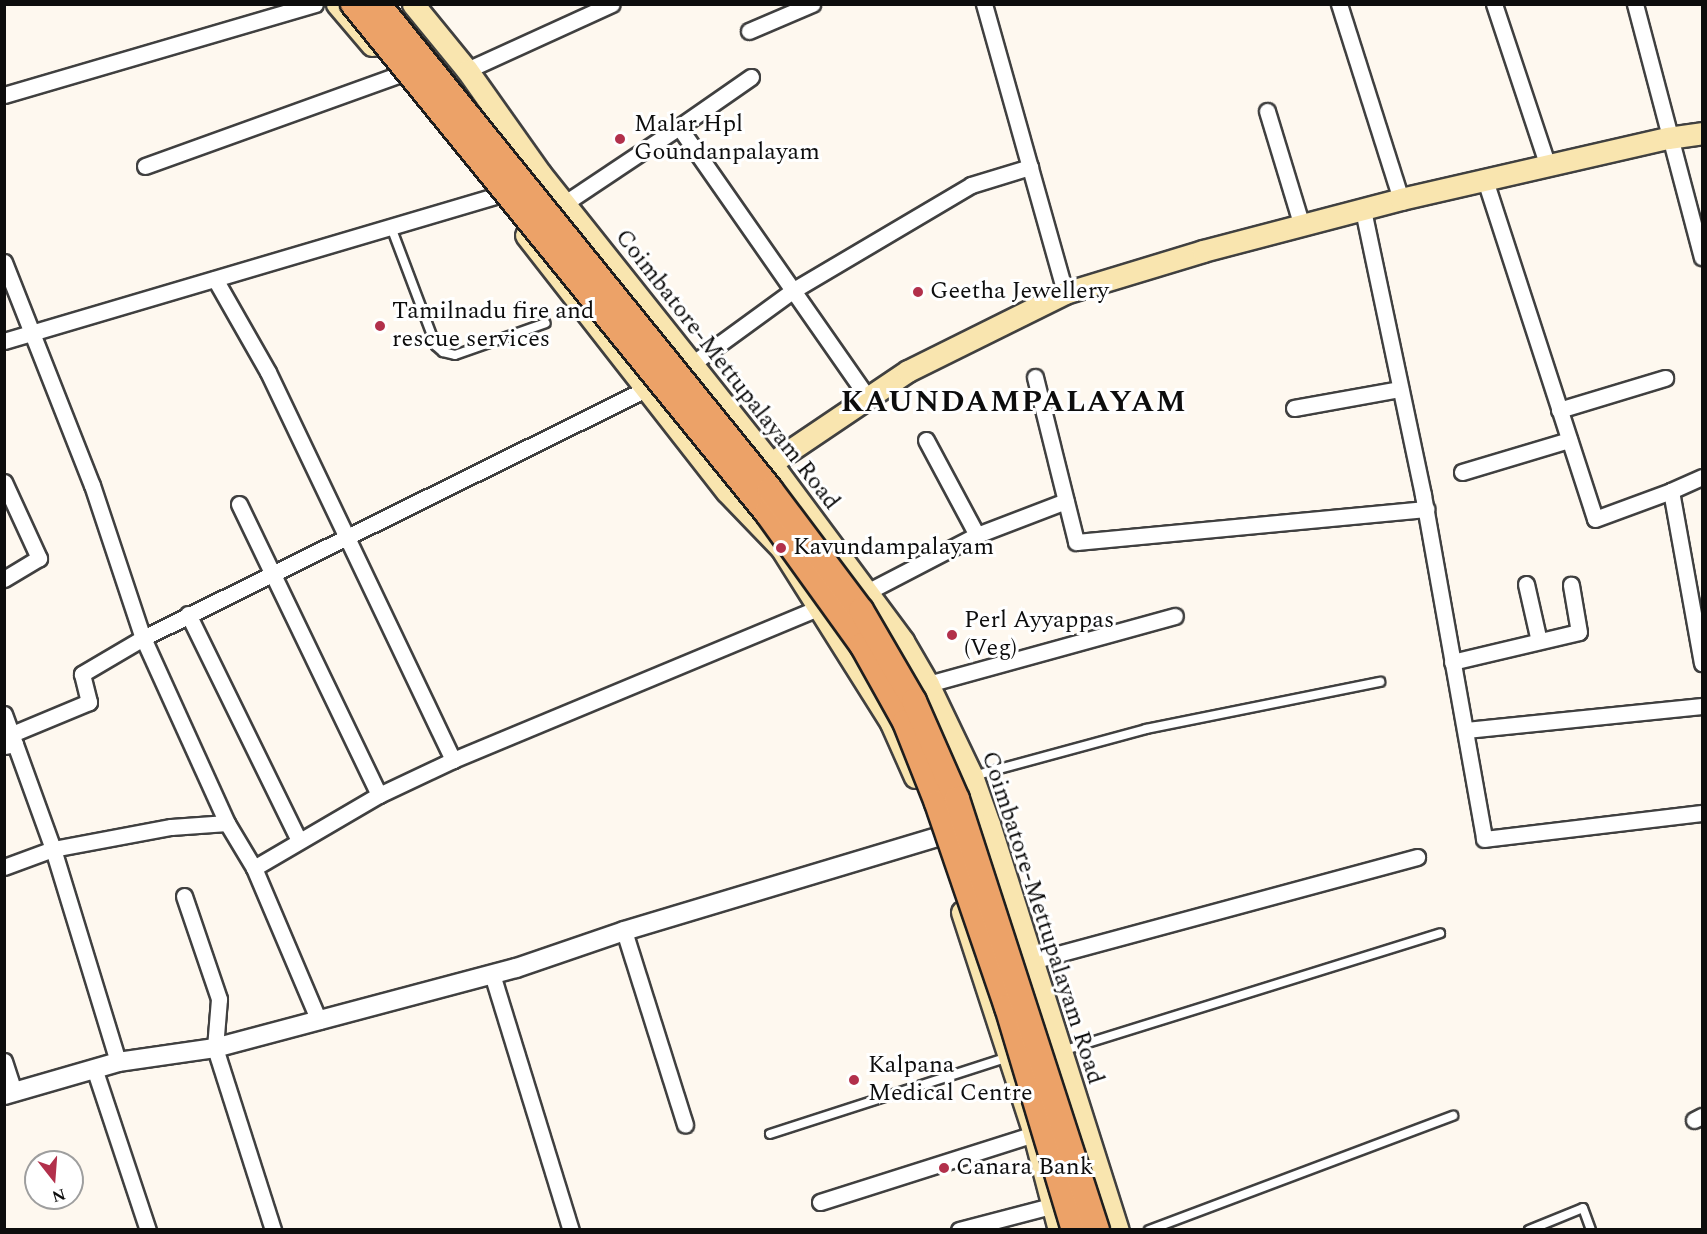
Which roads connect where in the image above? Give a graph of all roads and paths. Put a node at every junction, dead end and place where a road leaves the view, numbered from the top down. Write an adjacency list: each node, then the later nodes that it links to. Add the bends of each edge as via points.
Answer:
1 (315, 4): 16 (street)
2 (337, 4): 14 (main road)
3 (353, 4): 115 (highway, bridge, via 767,513 862,645 905,722 937,803 1007,1007)
4 (378, 4): 116 (highway, bridge, via 770,489 873,630 914,701 957,799)
5 (413, 4): 13 (main road, Coimbatore-Mettupalayam Road)
6 (612, 4): 13 (street)
7 (812, 4): 12 (street)
8 (984, 4): 23 (street)
9 (1339, 4): 26 (street)
10 (1494, 4): 22 (street)
11 (1635, 4): 20 (street)
12 (749, 32)
13 (467, 70): 27 (main road, Coimbatore-Mettupalayam Road)
14 (398, 75): 21 (street); 25 (main road)
15 (751, 77): 18 (street)
16 (4, 95)
17 (1267, 111): 30 (street)
18 (679, 126): 27 (street); 35 (street)
19 (1702, 133): 20 (main road)
20 (1668, 138): 22 (main road); 29 (street)
21 (146, 166)
22 (1548, 166): 24 (main road)
23 (1030, 167): 35 (street, via 971,185); 36 (street)
24 (1485, 180): 26 (main road); 47 (street)
25 (495, 196): 31 (street); 43 (main road)
26 (1401, 199): 28 (main road)
27 (565, 202): 40 (main road, Coimbatore-Mettupalayam Road)
28 (1363, 210): 30 (main road); 44 (street)
29 (1696, 217): 32 (street)
30 (1302, 226): 36 (main road)
31 (390, 227): 34 (street); 37 (lane, via 436,346 443,352 455,355)
32 (1702, 257)
33 (4, 262): 38 (street)
34 (215, 279): 38 (street); 60 (street, via 268,372)
35 (792, 291): 40 (street); 45 (street)
36 (1065, 293): 45 (main road, via 908,371)
37 (546, 323)
38 (34, 332): 39 (street); 69 (street, via 92,485)
39 (4, 341)
40 (692, 364): 50 (main road, Coimbatore-Mettupalayam Road)
41 (1035, 376): 56 (street)
42 (1665, 378): 47 (street)
43 (648, 388): 55 (main road); 60 (street)
44 (1400, 389): 46 (street); 58 (street)
45 (867, 396): 50 (main road)
46 (1294, 408)
47 (1559, 410): 49 (street)
48 (926, 440): 59 (street)
49 (1569, 440): 51 (street); 54 (street, via 1595,519)
50 (771, 463): 55 (main road); 65 (main road, Coimbatore-Mettupalayam Road)
51 (1462, 472)
52 (1702, 477): 54 (street)
53 (4, 482): 62 (street, via 39,558)
54 (1671, 491): 72 (street)
55 (727, 492): 66 (main road, via 781,548)
56 (1066, 501): 58 (street, via 1076,542); 59 (street)
57 (239, 504): 61 (street)
58 (1426, 508): 71 (street)
59 (977, 535): 65 (street)
60 (346, 540): 61 (street); 79 (street)
61 (274, 575): 67 (street); 81 (street)
62 (4, 579)
63 (1526, 584): 70 (street)
64 (1571, 585): 70 (street, via 1579,632)
65 (867, 592): 74 (main road, Coimbatore-Mettupalayam Road)
66 (819, 608): 79 (street); 85 (main road, via 891,723)
67 (188, 614): 69 (street); 86 (street)
68 (1175, 616): 74 (street)
69 (143, 638): 78 (street, via 82,674 89,702); 83 (street)
70 (1539, 641): 71 (street)
71 (1452, 662): 77 (street)
72 (1702, 663)
73 (1380, 682): 80 (lane, via 1146,729)
74 (928, 684): 80 (main road, Coimbatore-Mettupalayam Road)
75 (1702, 706): 77 (street)
76 (4, 714): 78 (street)
77 (1466, 730): 82 (street, via 1484,839)
78 (11, 741): 87 (street)
79 (453, 760): 81 (street)
80 (972, 776): 84 (main road, Coimbatore-Mettupalayam Road)
81 (379, 795): 86 (street)
82 (1702, 813)
83 (226, 823): 87 (street, via 171,827); 90 (street)
84 (989, 824): 85 (street); 94 (main road, Coimbatore-Mettupalayam Road)
85 (937, 836): 92 (street); 99 (main road)
86 (298, 839): 90 (street)
87 (53, 849): 89 (street); 101 (street)
88 (1417, 857): 94 (street)
89 (4, 867)
90 (254, 868): 96 (street)
91 (184, 896): 97 (street, via 219,999)
92 (624, 931): 95 (street); 105 (street)
93 (1440, 933): 98 (lane)
94 (1032, 962): 98 (main road, Coimbatore-Mettupalayam Road)
95 (492, 974): 96 (street); 112 (street)
96 (319, 1021): 97 (street)
97 (215, 1048): 101 (street); 111 (street)
98 (1060, 1052): 99 (lane); 117 (main road, Coimbatore-Mettupalayam Road)
99 (1008, 1057): 106 (lane); 107 (main road)
100 (4, 1061): 103 (street)
101 (118, 1062): 102 (street)
102 (94, 1068): 103 (street, via 54,1083); 110 (street)
103 (9, 1093)
104 (1453, 1116): 118 (lane)
105 (685, 1125)
106 (770, 1134)
107 (1034, 1134): 108 (street); 109 (main road)
108 (820, 1202)
109 (1051, 1206): 113 (street); 114 (main road)
110 (148, 1230)
111 (273, 1230)
112 (571, 1230)
113 (959, 1230)
114 (1059, 1230)
115 (1074, 1230)
116 (1097, 1230)
117 (1118, 1230)
118 (1149, 1230)
119 (1529, 1230): 120 (lane, via 1583,1208)
120 (1592, 1230)

